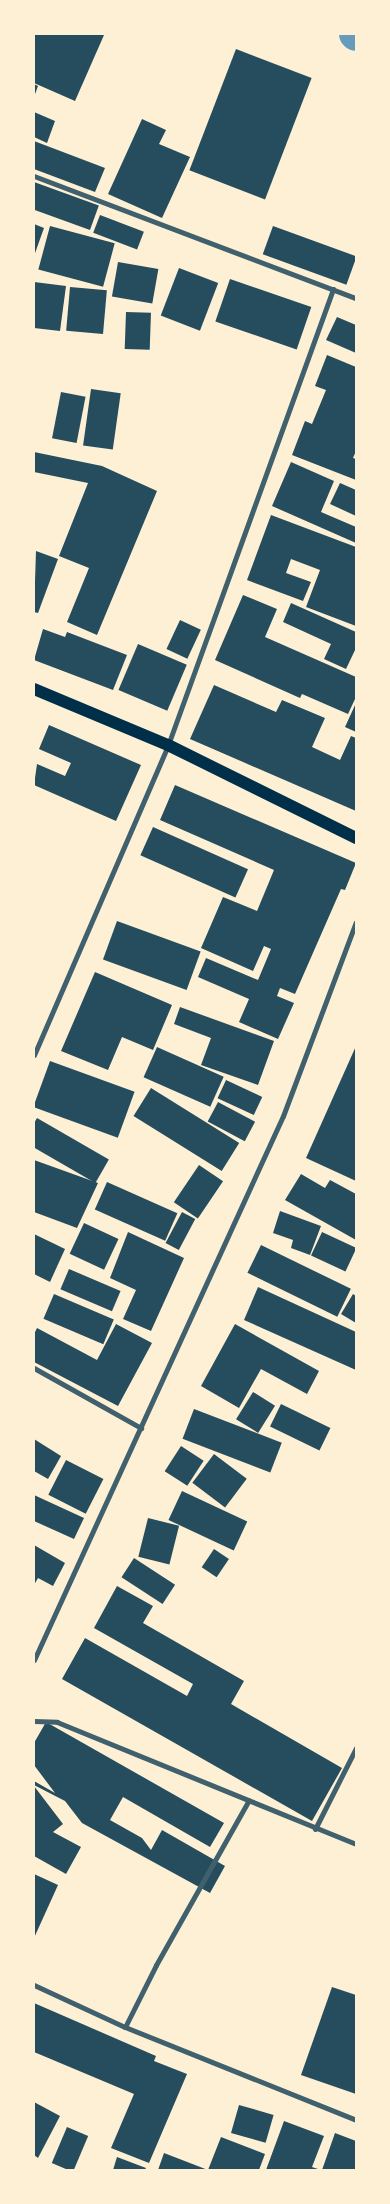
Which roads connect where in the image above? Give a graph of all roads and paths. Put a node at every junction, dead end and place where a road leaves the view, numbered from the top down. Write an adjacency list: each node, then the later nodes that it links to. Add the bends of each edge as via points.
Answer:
1 (34, 176): 2 (street)
2 (333, 289): 3 (street); 5 (street)
3 (356, 298)
4 (34, 689): 5 (main road)
5 (168, 745): 6 (main road); 8 (street)
6 (356, 838)
7 (356, 922): 10 (street, via 283,1116)
8 (34, 1055)
9 (34, 1368): 10 (street)
10 (141, 1428): 11 (street)
11 (34, 1660)
12 (34, 1721): 14 (street, via 57,1722)
13 (356, 1748): 15 (street)
14 (249, 1800): 15 (street); 18 (street, via 156,1965)
15 (314, 1828): 16 (street)
16 (356, 1844)
17 (34, 1984): 18 (street)
18 (125, 2027): 19 (street)
19 (356, 2120)

